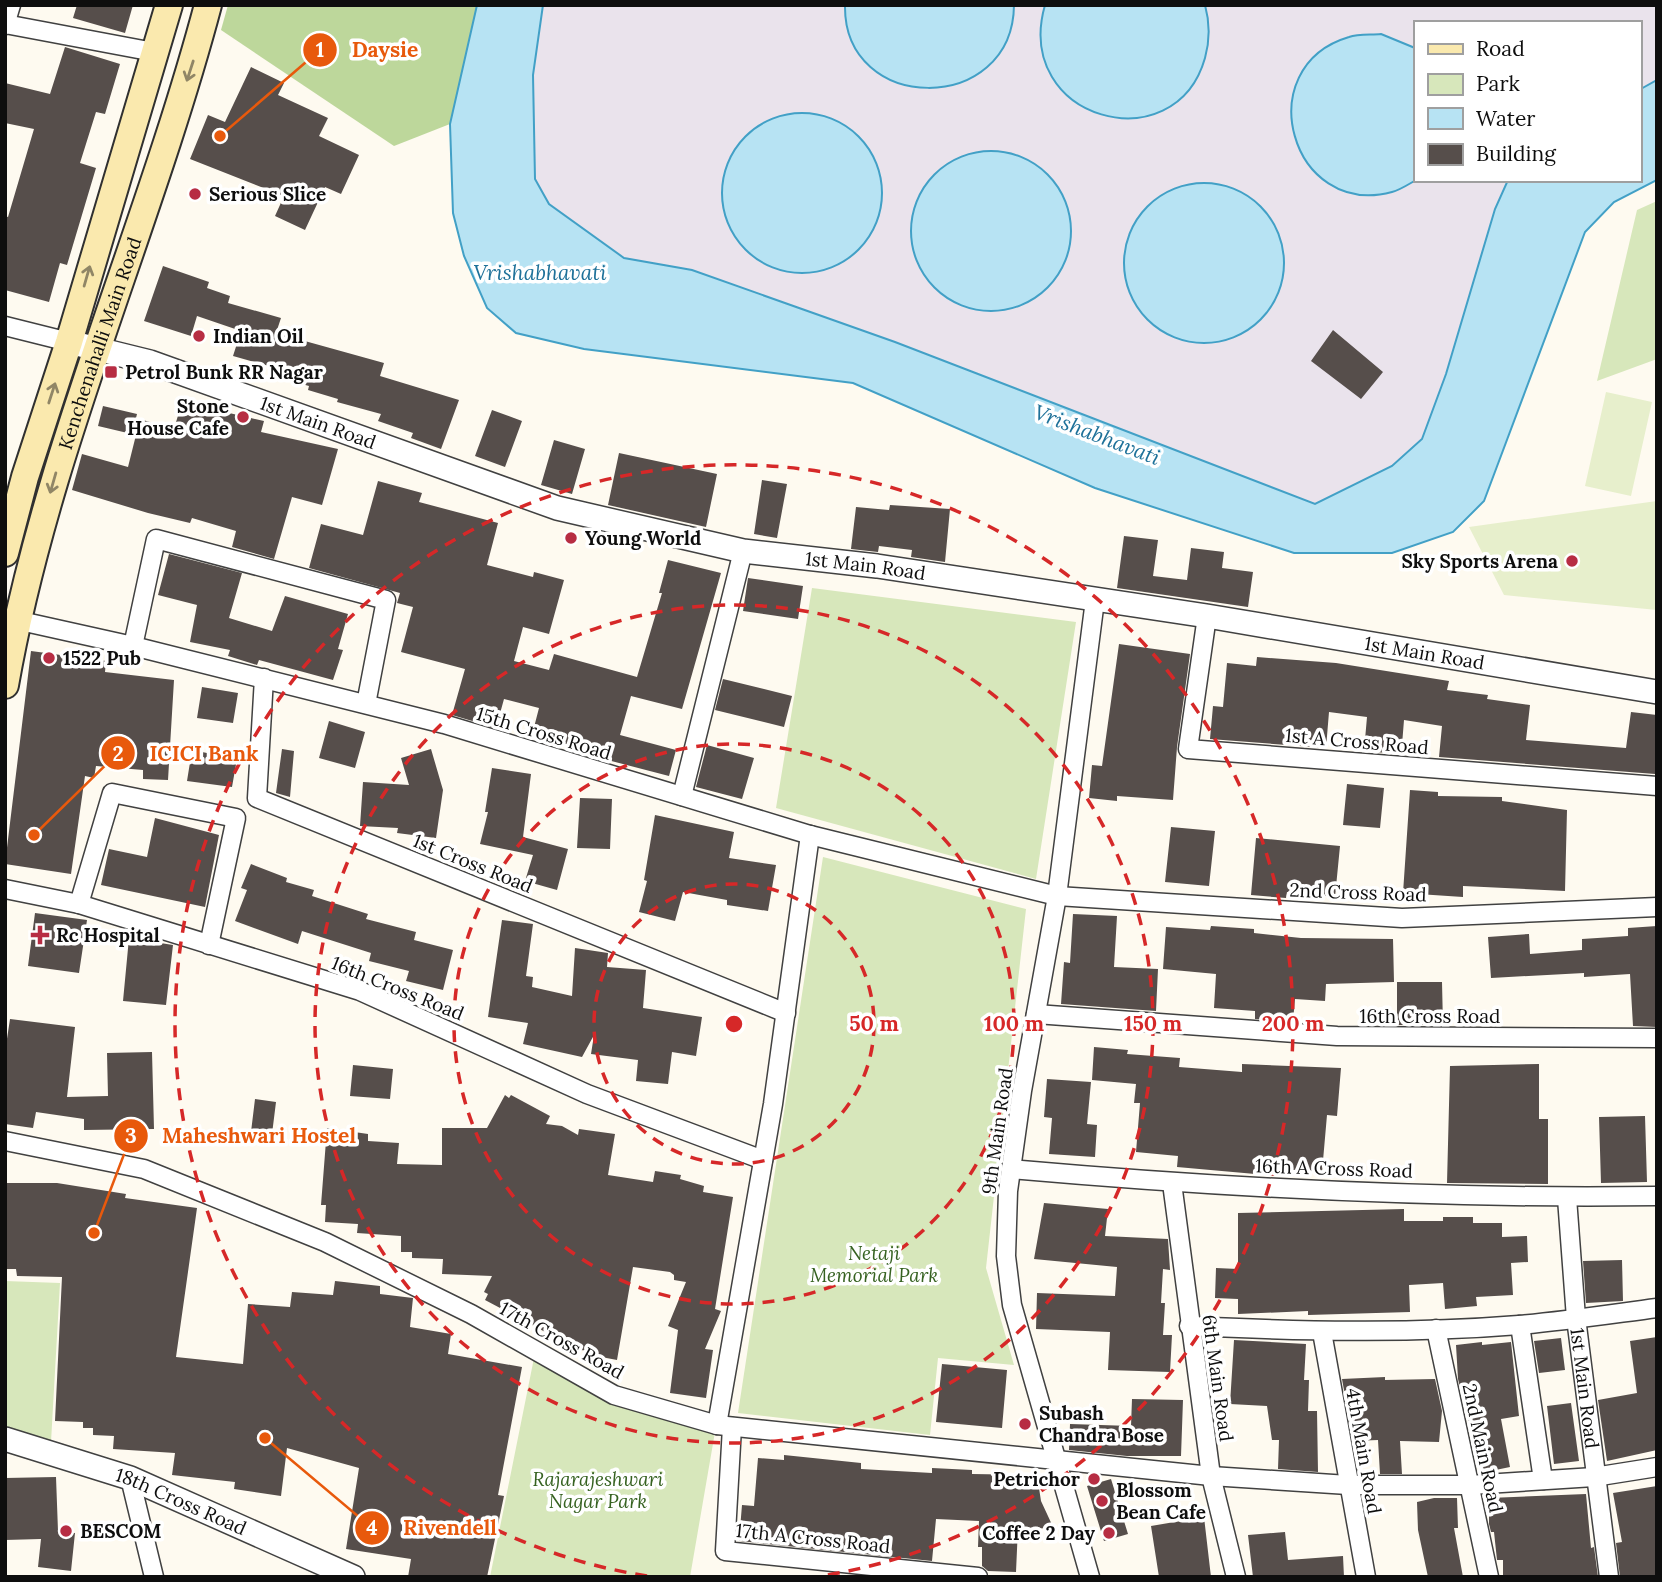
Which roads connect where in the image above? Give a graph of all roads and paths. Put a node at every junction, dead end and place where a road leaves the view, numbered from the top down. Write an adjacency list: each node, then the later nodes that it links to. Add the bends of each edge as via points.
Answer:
1 (11, 5): 4 (street)
2 (169, 5): 5 (main road, Kenchenahalli Main Road)
3 (208, 5): 8 (main road, Kenchenahalli Main Road, one-way to 8, via 156,178)
4 (5, 25): 5 (street)
5 (154, 52): 7 (main road, Kenchenahalli Main Road, one-way to 5)
6 (5, 326): 7 (street)
7 (69, 342): 8 (street, 1st Main Road); 10 (main road, Kenchenahalli Main Road, one-way to 7)
8 (96, 349): 9 (street, 1st Main Road, via 149,362 557,508); 13 (main road, Kenchenahalli Main Road, one-way to 13, via 52,484)
9 (743, 551): 11 (street, 1st Main Road, via 877,565); 20 (street)
10 (5, 553)
11 (1094, 600): 12 (street, 1st Main Road); 23 (street, 9th Main Road)
12 (1207, 616): 17 (street, 1st Main Road); 19 (street, 1st A Cross Road, via 1188,749)
13 (16, 620): 14 (street, 15th Cross Road); 16 (main road, Kenchenahalli Main Road)
14 (133, 646): 15 (street, 15th Cross Road); 18 (street, via 156,539 386,600)
15 (264, 677): 18 (street, 15th Cross Road); 27 (street, 1st Cross Road, via 257,798)
16 (5, 685)
17 (1657, 692)
18 (366, 704): 20 (street, 15th Cross Road)
19 (1657, 786)
20 (682, 796): 21 (street, 15th Cross Road)
21 (810, 835): 23 (street, 15th Cross Road); 27 (street)
22 (5, 889): 24 (street, 16th Cross Road)
23 (1057, 896): 25 (street, 2nd Cross Road, via 1402,918); 28 (street, 9th Main Road)
24 (79, 904): 26 (street, 16th Cross Road); 26 (street, via 112,793 236,818)
25 (1657, 907)
26 (209, 944): 31 (street, 16th Cross Road, via 360,991 586,1094)
27 (786, 1013): 31 (street)
28 (1036, 1014): 29 (street, 16th Cross Road, via 1337,1036); 32 (street, 9th Main Road)
29 (1657, 1038)
30 (5, 1141): 42 (street, 17th Cross Road, via 144,1169 325,1242 471,1314 614,1395)
31 (763, 1160): 42 (street)
32 (1011, 1170): 33 (street, 16th A Cross Road); 44 (street, 9th Main Road, via 1006,1256 1012,1305)
33 (1172, 1183): 35 (street, 16th A Cross Road); 39 (street, 6th Main Road)
34 (1657, 1196): 35 (street, 16th A Cross Road)
35 (1567, 1198): 37 (street, 1st Main Road)
36 (1657, 1308): 37 (street)
37 (1576, 1318): 38 (street); 47 (street, 1st Main Road)
38 (1520, 1325): 40 (street); 49 (street)
39 (1189, 1326): 41 (street); 46 (street, 6th Main Road)
40 (1436, 1329): 41 (street); 51 (street, 2nd Main Road)
41 (1322, 1332): 50 (street, 4th Main Road)
42 (724, 1426): 44 (street, 17th Cross Road); 54 (street, 17th A Cross Road, via 724,1551)
43 (5, 1439): 48 (street, 18th Cross Road)
44 (1055, 1461): 46 (street, 17th Cross Road); 55 (street, 9th Main Road)
45 (1657, 1467): 47 (street, 17th Cross Road)
46 (1211, 1476): 50 (street, 17th Cross Road); 56 (street, 6th Main Road)
47 (1594, 1477): 49 (street, 17th Cross Road); 59 (street, 1st Main Road)
48 (130, 1478): 52 (street); 53 (street, 18th Cross Road)
49 (1543, 1480): 51 (street, 17th Cross Road)
50 (1348, 1485): 51 (street, 17th Cross Road); 57 (street, 4th Main Road)
51 (1470, 1485): 58 (street, 2nd Main Road)
52 (154, 1577)
53 (353, 1577)
54 (978, 1577)
55 (1090, 1577)
56 (1236, 1577)
57 (1366, 1577)
58 (1489, 1577)
59 (1609, 1577)

